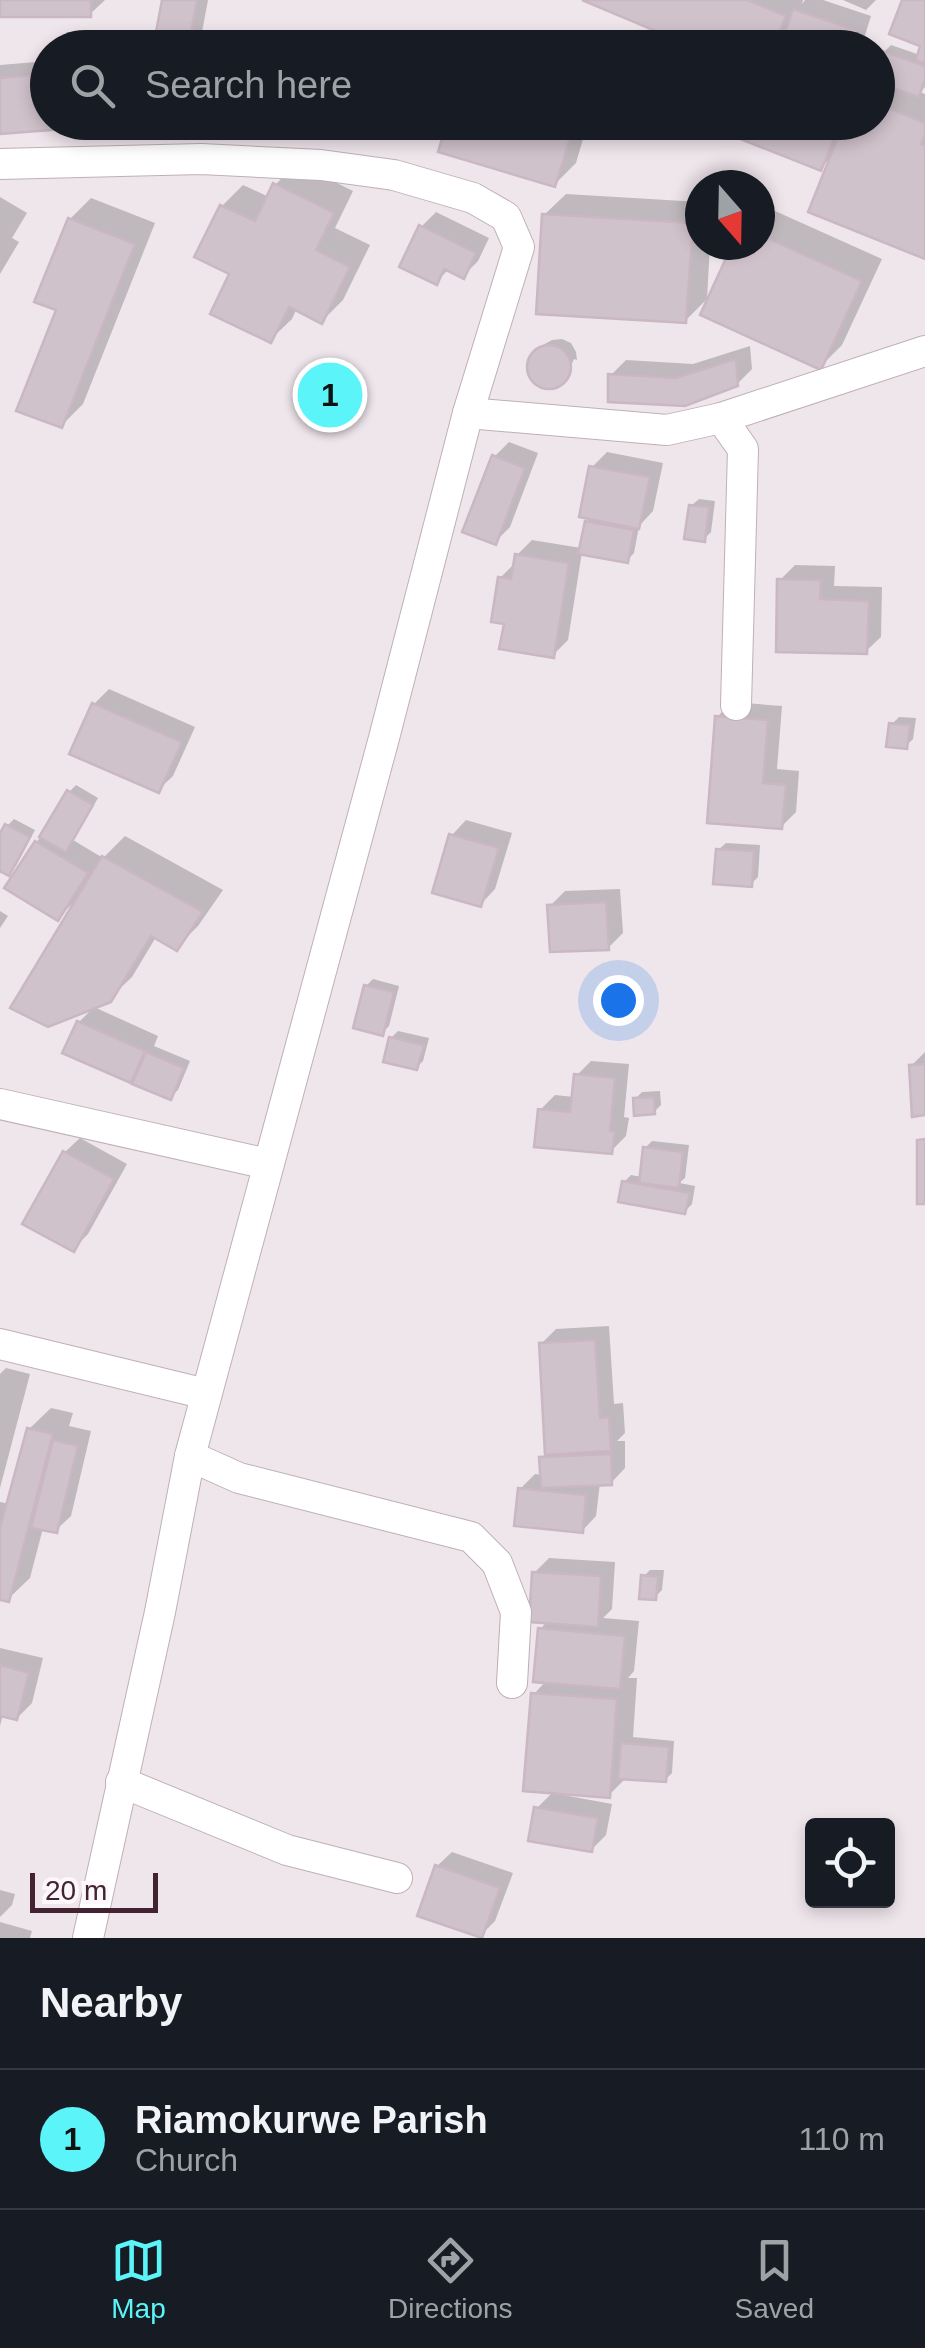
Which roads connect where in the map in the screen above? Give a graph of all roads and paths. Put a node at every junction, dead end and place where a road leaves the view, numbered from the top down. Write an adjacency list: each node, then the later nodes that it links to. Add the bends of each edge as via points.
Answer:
1 (0, 164): 3 (street, via 201,159 322,165 473,198 506,217 520,247)
2 (925, 352): 4 (street)
3 (468, 412): 4 (street, via 667,430); 7 (street)
4 (720, 418): 5 (street, via 743,450)
5 (736, 705)
6 (0, 1104): 7 (street)
7 (268, 1164): 9 (street)
8 (0, 1344): 9 (street)
9 (206, 1394): 10 (street)
10 (190, 1456): 11 (street, via 239,1478 472,1537 497,1563 516,1612); 12 (street)
11 (512, 1684)
12 (121, 1782): 13 (street, via 287,1850); 14 (street)
13 (397, 1878)
14 (88, 1938)

